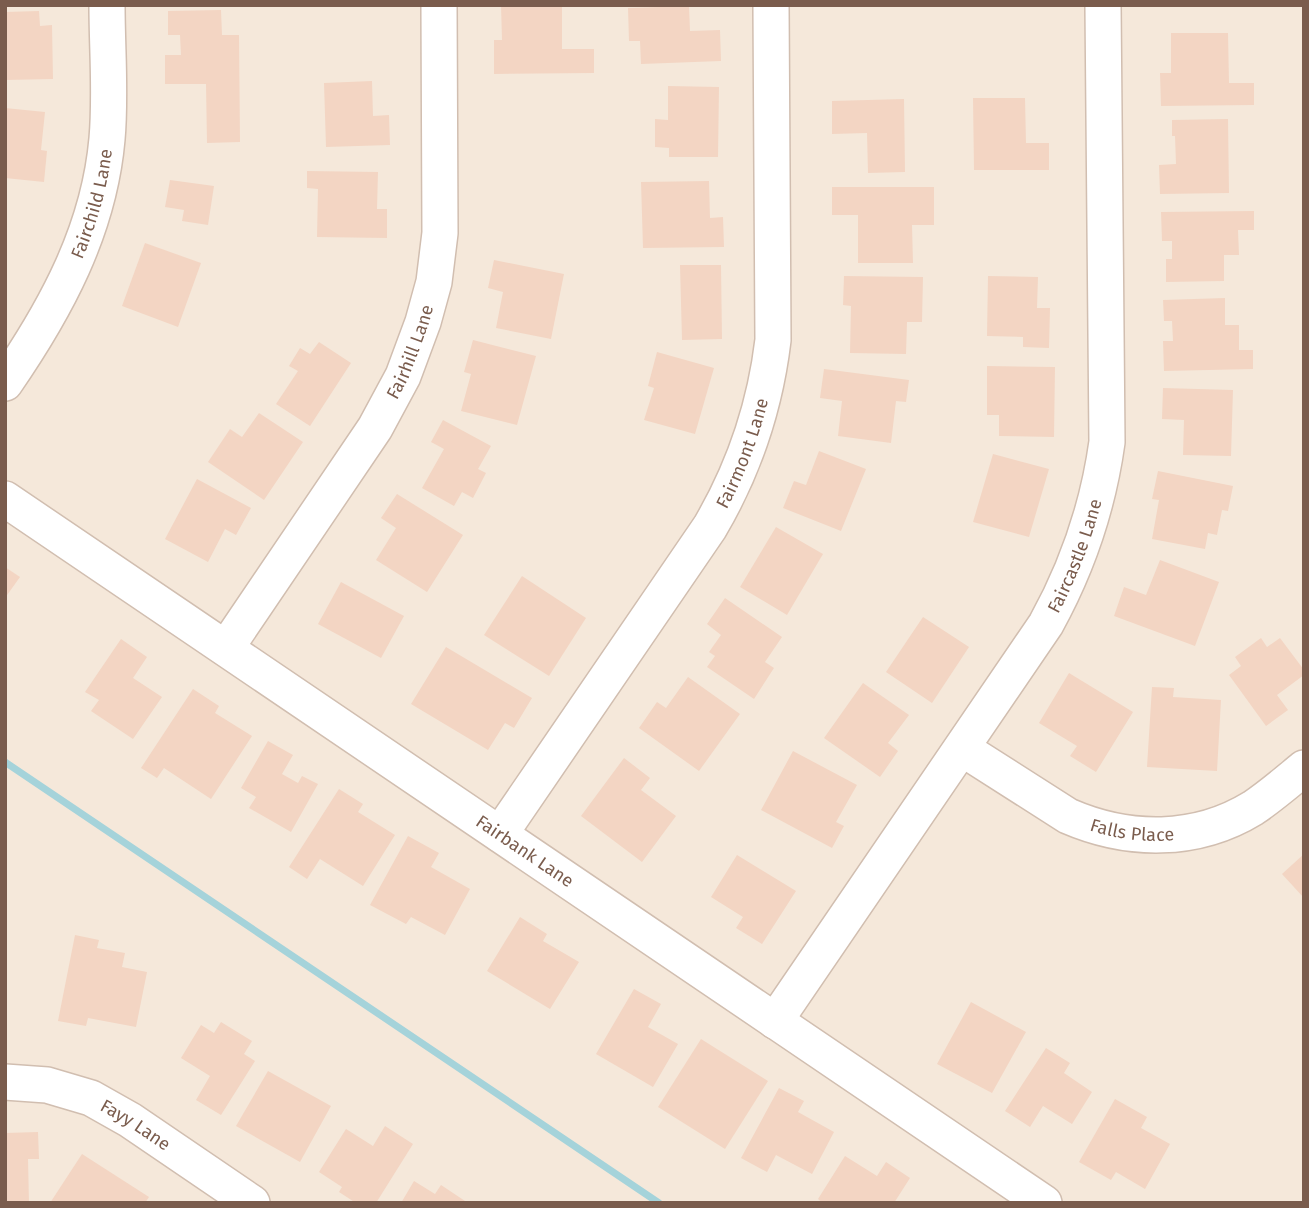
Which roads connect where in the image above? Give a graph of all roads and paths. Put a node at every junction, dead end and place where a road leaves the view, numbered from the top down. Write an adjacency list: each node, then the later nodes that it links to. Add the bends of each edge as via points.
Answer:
1 (107, 5): 5 (street, Fairchild Lane, via 107,138 101,184 66,284 37,338)
2 (439, 5): 7 (street, Fairhill Lane, via 440,233 423,322 403,376 375,428)
3 (771, 5): 10 (street, Fairmont Lane, via 773,340 751,438 731,490 710,527)
4 (1103, 5): 8 (street, Faircastle Lane, via 1107,442 1100,490 1079,556 1058,602)
5 (5, 383)
6 (5, 499): 7 (street, Fairbank Lane)
7 (226, 648): 10 (street, Fairbank Lane)
8 (963, 749): 9 (street, Falls Place, via 1068,816 1140,835 1193,832 1224,822 1254,807); 11 (street, Faircastle Lane)
9 (1304, 768)
10 (500, 834): 11 (street, Fairbank Lane)
11 (775, 1021): 15 (street, Fairbank Lane)
12 (5, 1082): 13 (street, Fayy Lane, via 47,1085 92,1098 130,1120)
13 (215, 1192): 14 (street, Fayy Lane)
14 (252, 1203)
15 (1044, 1203)

